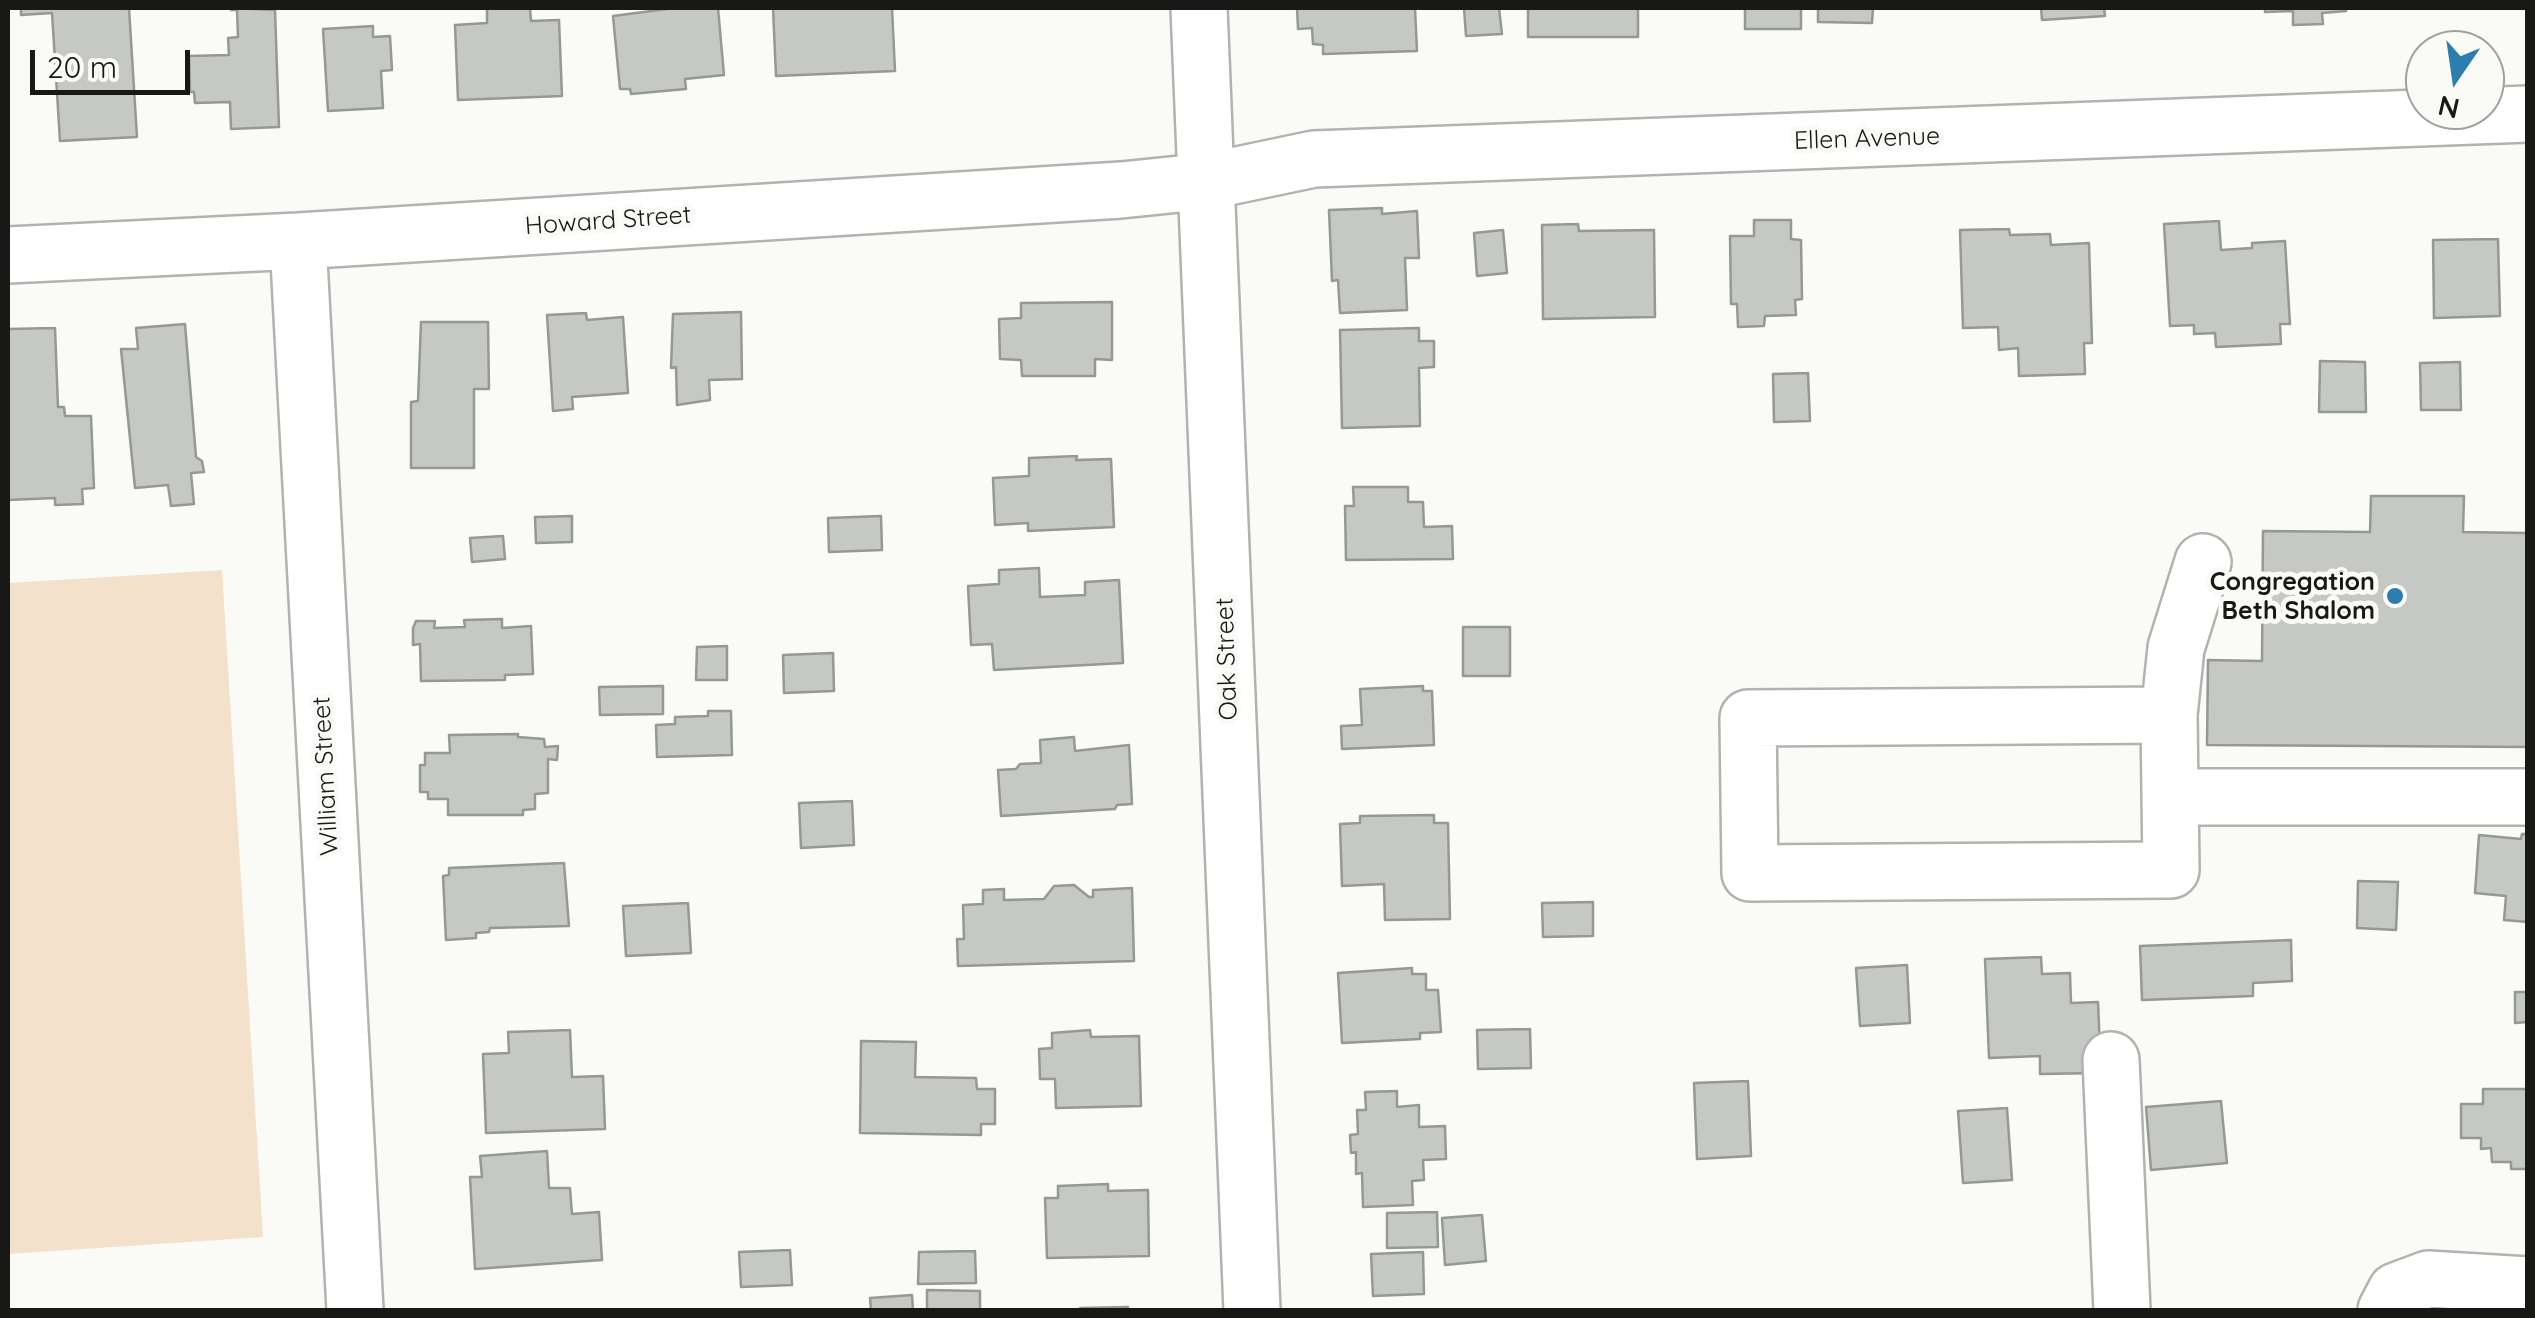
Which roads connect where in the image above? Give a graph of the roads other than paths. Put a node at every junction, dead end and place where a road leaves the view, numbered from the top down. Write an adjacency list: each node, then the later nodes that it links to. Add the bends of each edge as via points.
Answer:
1 (1199, 8): 3 (street, Oak Street)
2 (2528, 114): 3 (street, Ellen Avenue, via 1314,159)
3 (1209, 181): 4 (street, Howard Street); 13 (street, Oak Street)
4 (298, 240): 5 (street, Howard Street); 12 (street, William Street)
5 (8, 255)
6 (2202, 562): 7 (street, via 2176,648)
7 (2169, 715): 8 (street); 8 (street, via 1748,718 1750,873 2171,870)
8 (2170, 797): 9 (street)
9 (2528, 797)
10 (2111, 1060): 14 (street)
11 (2528, 1285): 15 (street, via 2428,1278 2396,1292)
12 (355, 1310)
13 (1252, 1310)
14 (2122, 1310)
15 (2386, 1310)

